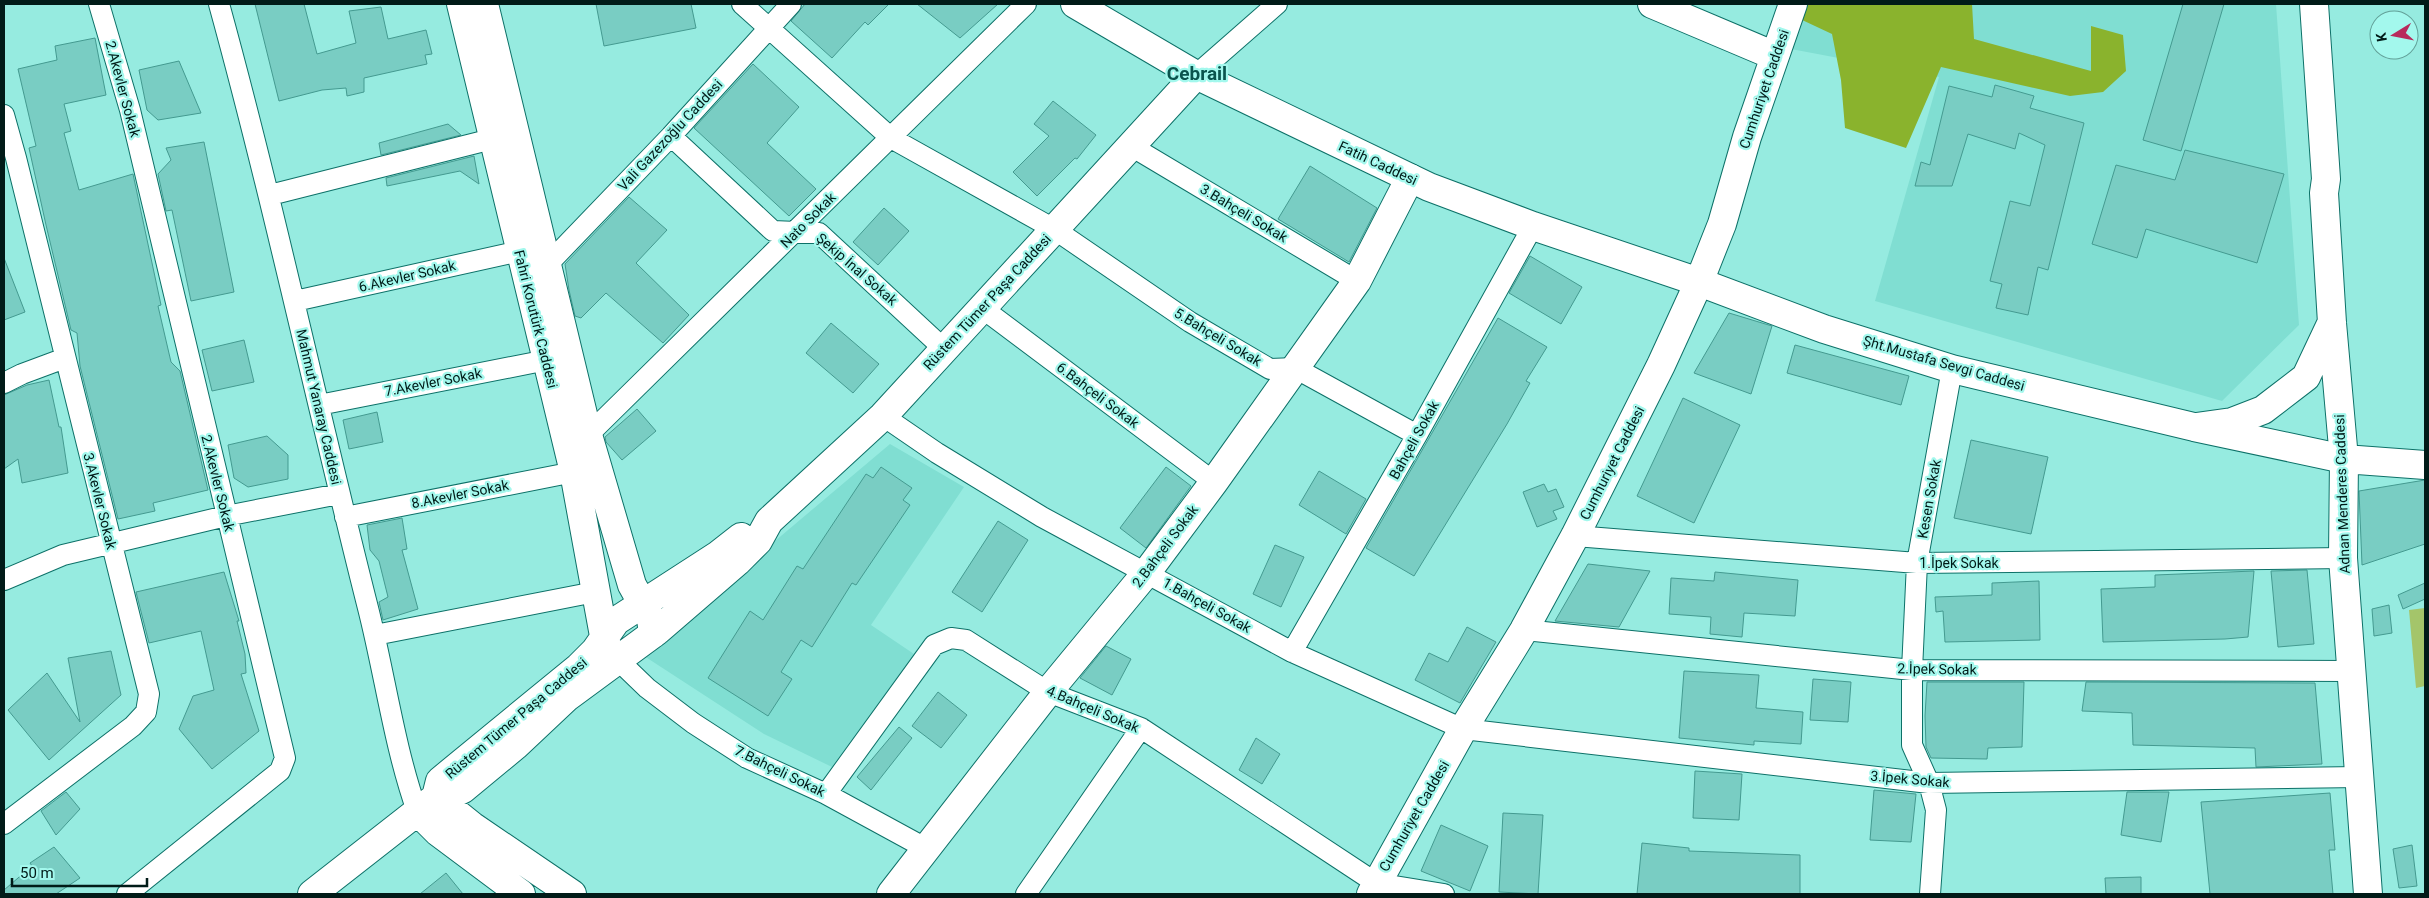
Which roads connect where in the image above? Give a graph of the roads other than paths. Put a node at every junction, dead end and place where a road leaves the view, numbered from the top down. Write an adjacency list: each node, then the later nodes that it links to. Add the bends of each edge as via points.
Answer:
1 (99, 4): 49 (street, 2.Akevler Sokak, via 130,110)
2 (219, 4): 22 (street, Mahmut Yanaray Caddesi)
3 (482, 4): 18 (street, Fahri Korutürk Caddesi); 27 (street, Fahri Korutürk Caddesi)
4 (742, 4): 12 (street, 5.Bahçeli Sokak)
5 (791, 4): 12 (street, Vali Gazezoğlu Caddesi)
6 (1026, 4): 17 (street, Nato Sokak)
7 (1075, 4): 14 (street, Fatih Caddesi)
8 (1277, 4): 14 (street)
9 (1652, 4): 13 (street)
10 (1793, 4): 13 (street, Cumhuriyet Caddesi)
11 (2314, 4): 32 (street, Adnan Menderes Caddesi)
12 (768, 27): 16 (street, Vali Gazezoğlu Caddesi); 17 (street, 5.Bahçeli Sokak)
13 (1775, 56): 29 (street, Cumhuriyet Caddesi, via 1722,224)
14 (1196, 75): 19 (street, Rüstem Tümer Paşa Caddesi); 21 (street, Fatih Caddesi)
15 (4, 115): 20 (street, 3.Akevler Sokak)
16 (671, 136): 25 (street, Şekip İnal Sokak, via 773,231); 27 (street, Vali Gazezoğlu Caddesi)
17 (890, 138): 24 (street, 5.Bahçeli Sokak); 25 (street, Nato Sokak)
18 (492, 139): 22 (street); 26 (street, Fahri Korutürk Caddesi)
19 (1131, 146): 24 (street, Rüstem Tümer Paşa Caddesi); 28 (street, 3.Bahçeli Sokak)
20 (10, 162): 34 (street, 3.Akevler Sokak)
21 (1410, 178): 23 (street, Fatih Caddesi); 28 (street, 2.Bahçeli Sokak)
22 (270, 194): 30 (street, Mahmut Yanaray Caddesi)
23 (1533, 226): 29 (street, Fatih Caddesi); 43 (street, Bahçeli Sokak)
24 (1054, 229): 31 (street, Rüstem Tümer Paşa Caddesi); 36 (street, 5.Bahçeli Sokak, via 1190,322 1270,369)
25 (797, 231): 33 (street, Şekip İnal Sokak, via 819,233); 42 (street, Nato Sokak)
26 (520, 251): 30 (street, 6.Akevler Sokak); 35 (street, Fahri Korutürk Caddesi)
27 (548, 264): 42 (street, Fahri Korutürk Caddesi)
28 (1357, 281): 36 (street, 2.Bahçeli Sokak)
29 (1699, 282): 37 (street, Şht.Mustafa Sevgi Caddesi, via 1824,329); 52 (street, Cumhuriyet Caddesi)
30 (295, 301): 39 (street, Mahmut Yanaray Caddesi)
31 (982, 308): 33 (street, Rüstem Tümer Paşa Caddesi); 47 (street, 6.Bahçeli Sokak)
32 (2332, 323): 41 (street, Şht.Mustafa Sevgi Caddesi, via 2306,377 2263,410 2232,422); 44 (street, Adnan Menderes Caddesi)
33 (944, 349): 40 (street, Rüstem Tümer Paşa Caddesi)
34 (65, 358): 38 (street); 53 (street, 3.Akevler Sokak)
35 (546, 360): 39 (street, 7.Akevler Sokak); 46 (street, Fahri Korutürk Caddesi)
36 (1295, 368): 43 (street); 47 (street, 2.Bahçeli Sokak)
37 (1952, 369): 41 (street, Şht.Mustafa Sevgi Caddesi); 55 (street, Kesen Sokak)
38 (4, 383)
39 (319, 405): 48 (street, Mahmut Yanaray Caddesi)
40 (883, 416): 51 (street, Rüstem Tümer Paşa Caddesi); 56 (street, 1.Bahçeli Sokak, via 1042,517)
41 (2194, 428): 44 (street, Şht.Mustafa Sevgi Caddesi)
42 (588, 435): 59 (street, Fahri Korutürk Caddesi, via 632,585)
43 (1417, 435): 64 (street, Bahçeli Sokak)
44 (2344, 459): 45 (street, Şht.Mustafa Sevgi Caddesi); 54 (street, Adnan Menderes Caddesi)
45 (2425, 465)
46 (574, 472): 50 (street, 8.Akevler Sokak); 58 (street, Fahri Korutürk Caddesi)
47 (1214, 482): 56 (street, 2.Bahçeli Sokak)
48 (339, 494): 49 (street); 50 (street, Mahmut Yanaray Caddesi)
49 (226, 516): 53 (street); 78 (street, 2.Akevler Sokak, via 285,758 280,771)
50 (345, 517): 62 (street, Mahmut Yanaray Caddesi)
51 (769, 521): 59 (street, Rüstem Tümer Paşa Caddesi, via 753,527 718,555); 61 (street, Rüstem Tümer Paşa Caddesi, via 758,541 737,562)
52 (1575, 536): 55 (street, 1.İpek Sokak); 60 (street, Cumhuriyet Caddesi)
53 (111, 544): 57 (street, via 63,555); 75 (street, 3.Akevler Sokak, via 149,694 146,712 134,726)
54 (2343, 558): 55 (street, 1.İpek Sokak); 67 (street, Adnan Menderes Caddesi)
55 (1917, 563): 66 (street, Kesen Sokak)
56 (1146, 572): 64 (street, 1.Bahçeli Sokak); 68 (street, 2.Bahçeli Sokak)
57 (4, 580)
58 (595, 592): 62 (street); 63 (street, Fahri Korutürk Caddesi)
59 (642, 604): 61 (street, Fahri Korutürk Caddesi, via 651,619); 63 (street, Rüstem Tümer Paşa Caddesi, via 616,620)
60 (1524, 630): 66 (street, 2.İpek Sokak); 70 (street, Cumhuriyet Caddesi)
61 (653, 634): 65 (street, Rüstem Tümer Paşa Caddesi)
62 (375, 635): 74 (street, Mahmut Yanaray Caddesi, via 407,782)
63 (604, 636): 65 (street, Fahri Korutürk Caddesi, via 608,650); 74 (street, Rüstem Tümer Paşa Caddesi, via 579,667 440,780)
64 (1292, 652): 70 (street, 1.Bahçeli Sokak)
65 (619, 661): 73 (street, 7.Bahçeli Sokak, via 647,688 747,758); 74 (street, Rüstem Tümer Paşa Caddesi, via 566,698 463,789)
66 (1912, 670): 67 (street, 2.İpek Sokak); 72 (street, Kesen Sokak, via 1912,745)
67 (2352, 671): 71 (street, Adnan Menderes Caddesi)
68 (1048, 692): 69 (street, 4.Bahçeli Sokak); 73 (street, 4.Bahçeli Sokak, via 966,640 950,638 934,645); 76 (street, 2.Bahçeli Sokak)
69 (1141, 728): 77 (street, 4.Bahçeli Sokak); 83 (street)
70 (1464, 729): 72 (street, 3.İpek Sokak); 77 (street, Cumhuriyet Caddesi)
71 (2359, 777): 72 (street, 3.İpek Sokak); 86 (street, Adnan Menderes Caddesi)
72 (1929, 783): 85 (street, Kesen Sokak, via 1936,810)
73 (826, 794): 76 (street, 7.Bahçeli Sokak)
74 (426, 804): 79 (street, Rüstem Tümer Paşa Caddesi); 80 (street, via 438,832); 81 (street, via 472,826)
75 (4, 824)
76 (927, 849): 82 (street, 2.Bahçeli Sokak)
77 (1374, 888): 84 (street)
78 (126, 894)
79 (312, 894)
80 (521, 894)
81 (572, 894)
82 (891, 894)
83 (1026, 894)
84 (1444, 894)
85 (1930, 894)
86 (2368, 894)

